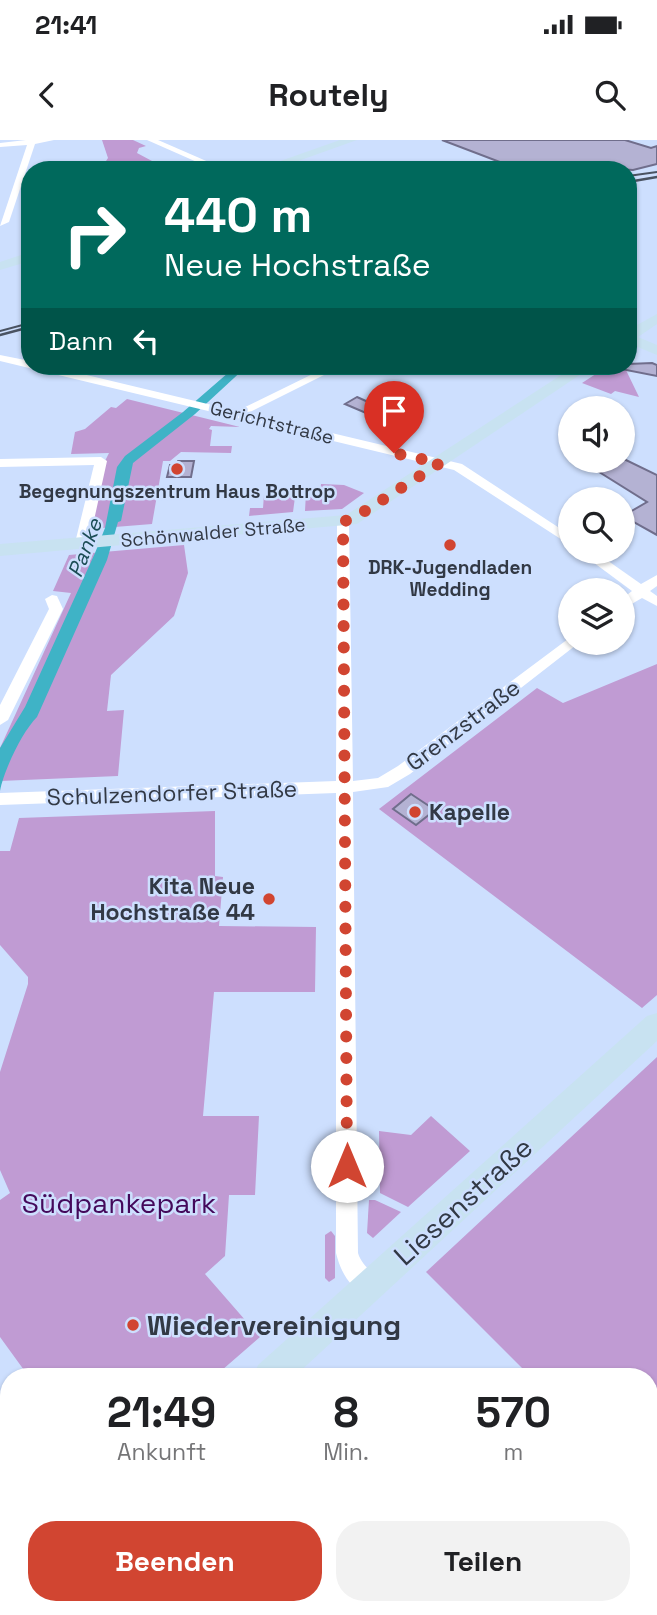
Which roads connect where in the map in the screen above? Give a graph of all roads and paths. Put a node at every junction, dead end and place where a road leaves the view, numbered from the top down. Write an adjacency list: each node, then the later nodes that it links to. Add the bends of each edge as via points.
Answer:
1 (50, 140): 3 (street)
2 (151, 140): 7 (street)
3 (32, 142): 5 (street); 6 (street)
4 (355, 142): 8 (street); 9 (street)
5 (0, 145)
6 (25, 161)
7 (201, 161)
8 (291, 161)
9 (306, 161)
10 (21, 171): 11 (street)
11 (2, 222)
12 (21, 251): 13 (street)
13 (0, 257)
14 (21, 259): 15 (street)
15 (0, 266)
16 (657, 318): 17 (street)
17 (637, 331)
18 (637, 341): 19 (street)
19 (657, 350)
20 (0, 358): 21 (street)
21 (21, 362)
22 (75, 375): 25 (street, Gerichtstraße)
23 (319, 375): 25 (street)
24 (572, 375): 27 (street)
25 (240, 414): 27 (street, Gerichtstraße)
26 (0, 463): 30 (street, via 101,461)
27 (440, 463): 28 (street); 29 (street, Gerichtstraße, via 458,467)
28 (343, 521): 30 (street, Schönwalder Straße); 40 (street)
29 (558, 533)
30 (89, 542): 31 (street, Schönwalder Straße)
31 (0, 550)
32 (604, 564): 34 (street)
33 (657, 579): 34 (street)
34 (642, 591): 35 (street); 37 (street)
35 (635, 596)
36 (52, 599): 39 (street, via 56,609)
37 (657, 602)
38 (558, 653): 40 (street, Grenzstraße, via 394,777 372,785)
39 (0, 720)
40 (344, 786): 41 (street, Schulzendorfer Straße); 43 (street, via 347,1253 351,1268)
41 (2, 799)
42 (657, 1024): 43 (street, Liesenstraße)
43 (370, 1286): 44 (street, Liesenstraße)
44 (280, 1368)

